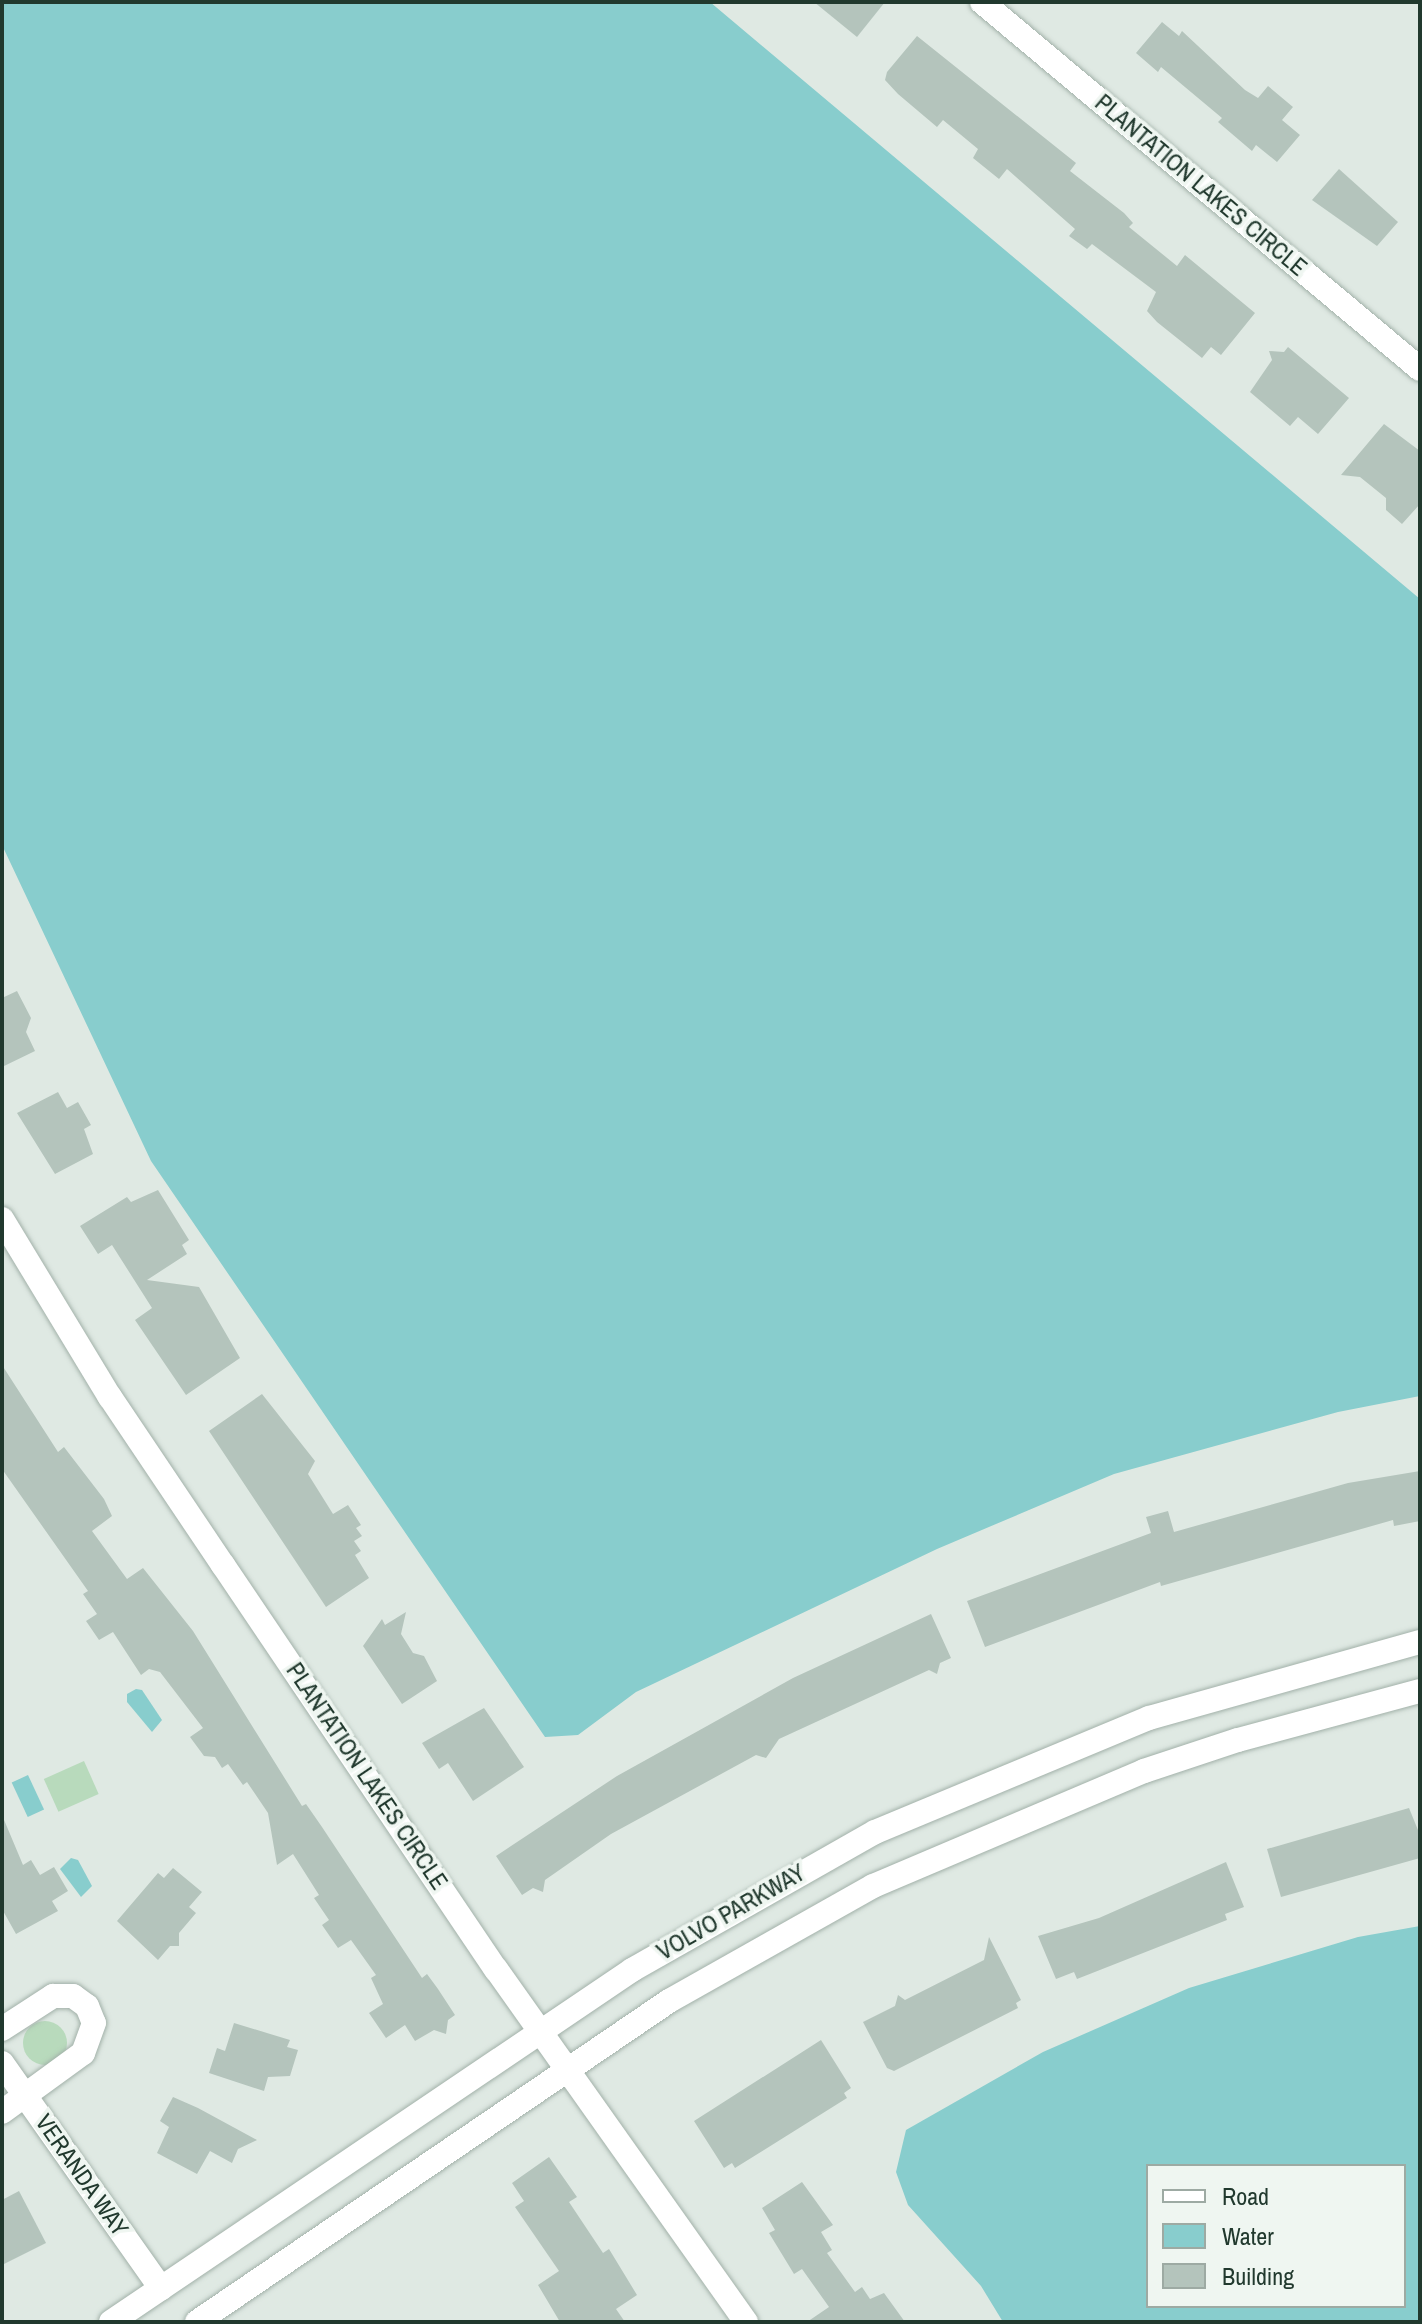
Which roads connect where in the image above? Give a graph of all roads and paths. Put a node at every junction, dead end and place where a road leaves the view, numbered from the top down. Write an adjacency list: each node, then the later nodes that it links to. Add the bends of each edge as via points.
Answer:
1 (982, 2): 2 (main road, PLANTATION LAKES CIRCLE)
2 (1420, 369)
3 (2, 1219): 7 (main road, PLANTATION LAKES CIRCLE, via 110,1397)
4 (1420, 1642): 7 (main road, VOLVO PARKWAY, via 1149,1718 965,1791 875,1832 710,1922)
5 (1420, 1691): 9 (main road, VOLVO PARKWAY, via 1238,1740 962,1845 786,1932 669,2001)
6 (2, 2029): 10 (main road, via 53,1996 78,1999 94,2023 83,2053)
7 (542, 2030): 9 (main road, PLANTATION LAKES CIRCLE); 12 (main road, VOLVO PARKWAY)
8 (2, 2063): 10 (main road, VERANDA WAY)
9 (570, 2069): 14 (main road, VOLVO PARKWAY); 15 (main road, PLANTATION LAKES CIRCLE)
10 (26, 2096): 11 (main road); 12 (main road, VERANDA WAY)
11 (2, 2112)
12 (161, 2288): 13 (main road, VOLVO PARKWAY)
13 (111, 2322)
14 (197, 2322)
15 (746, 2322)

